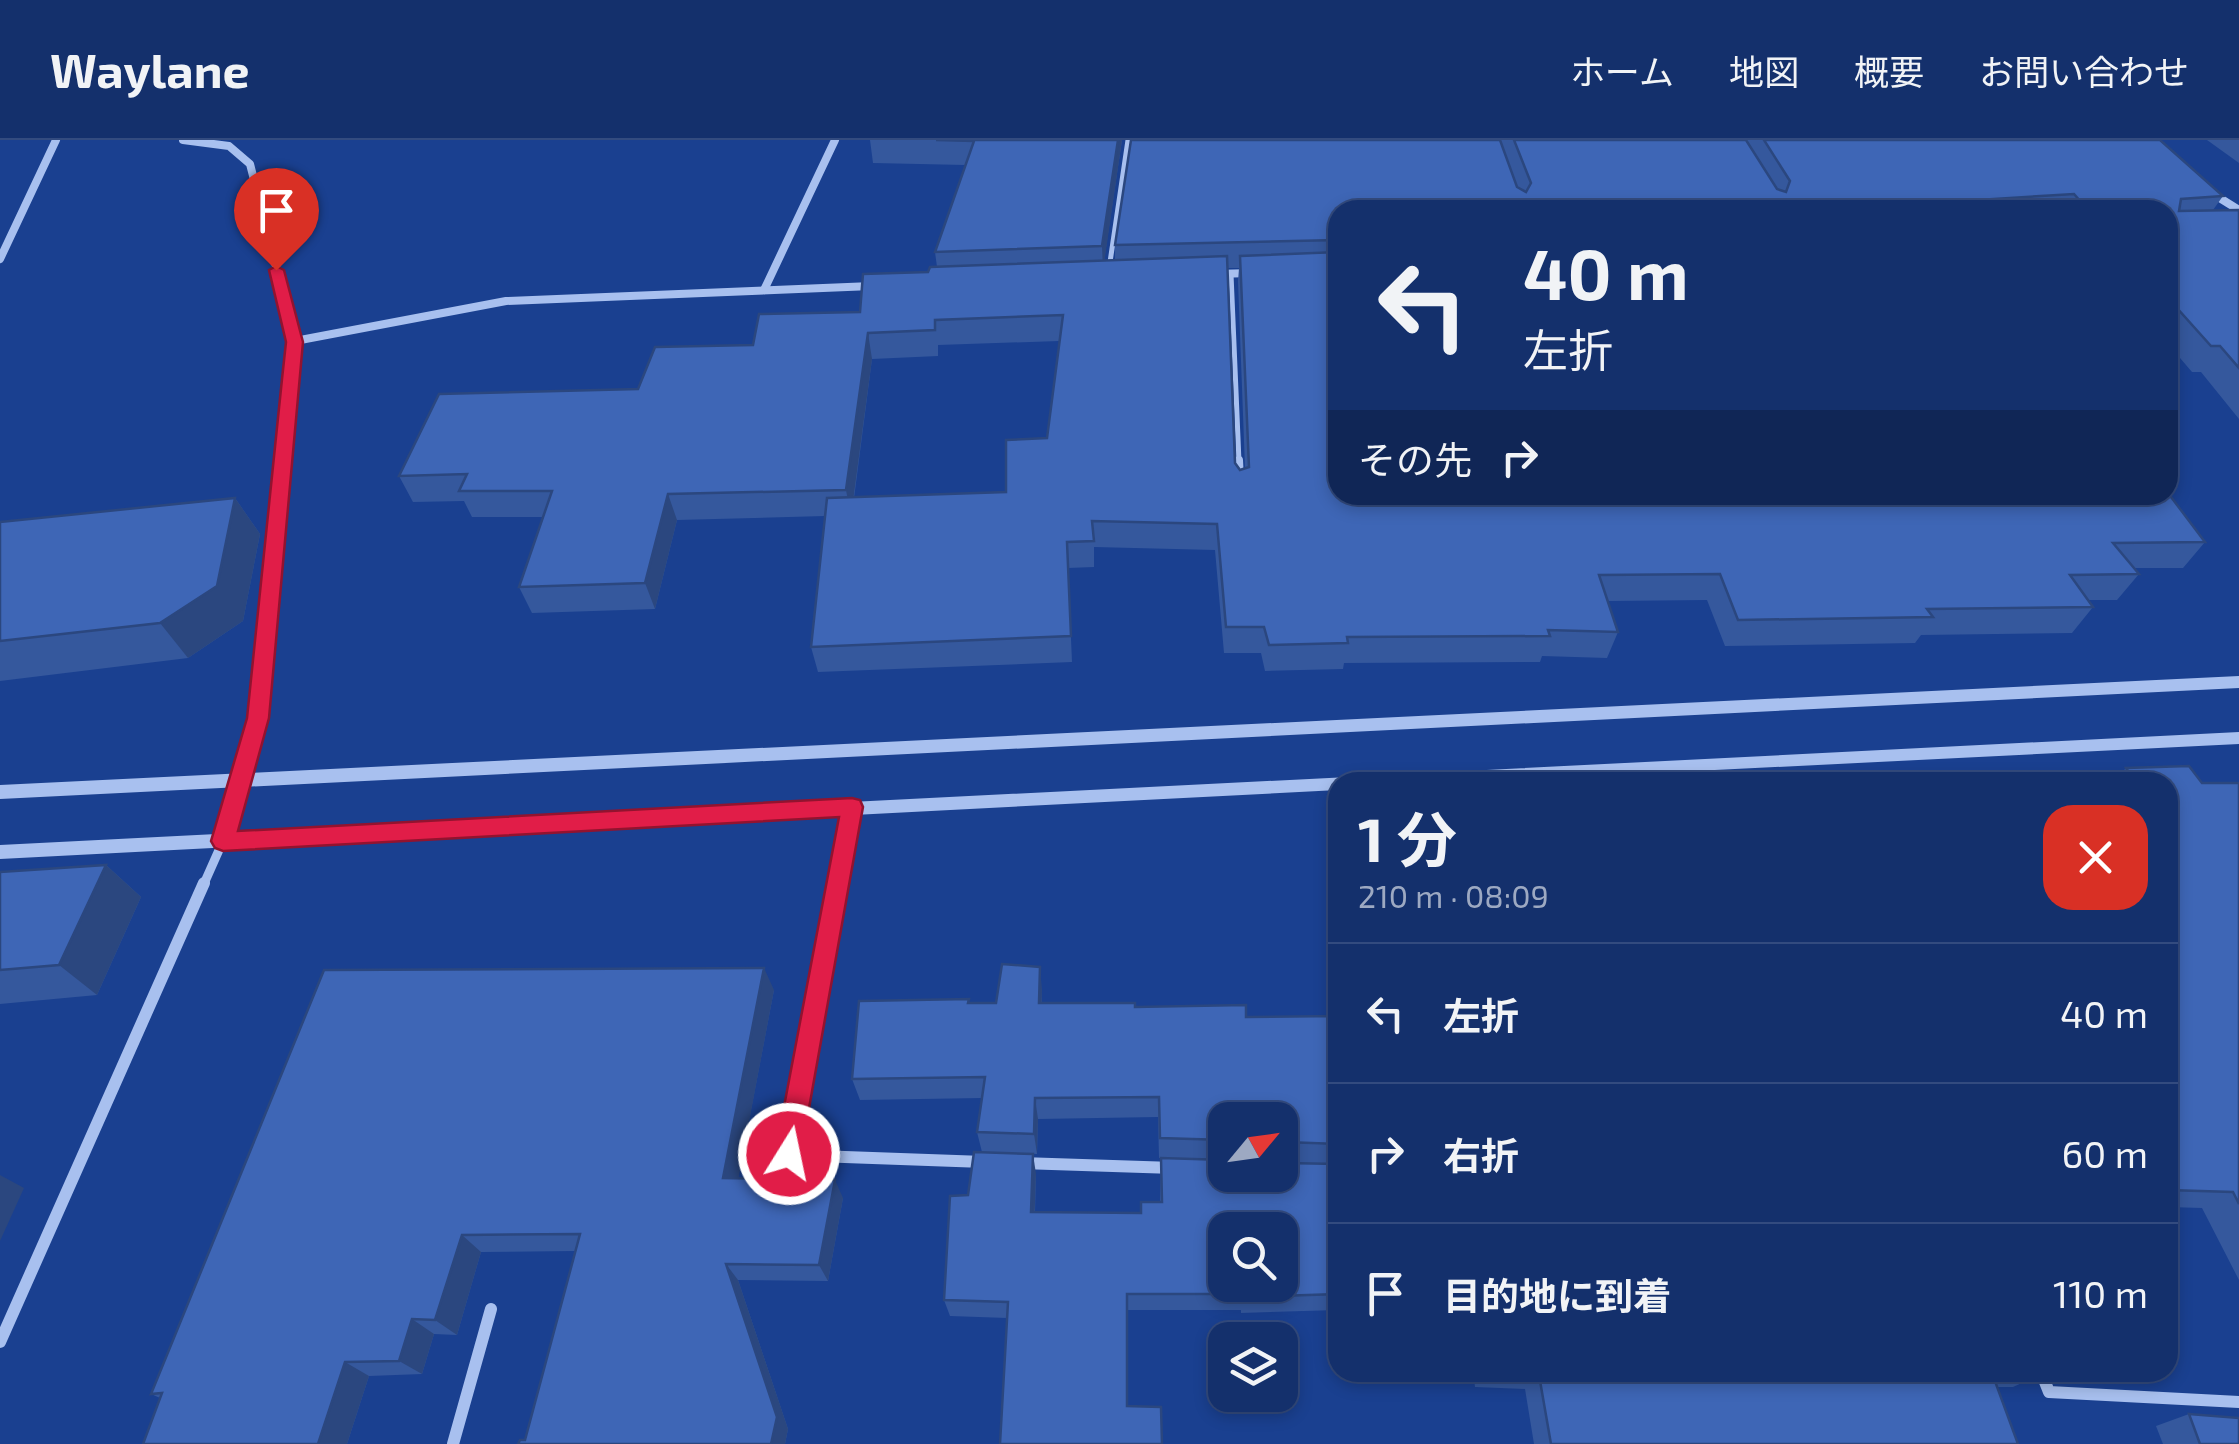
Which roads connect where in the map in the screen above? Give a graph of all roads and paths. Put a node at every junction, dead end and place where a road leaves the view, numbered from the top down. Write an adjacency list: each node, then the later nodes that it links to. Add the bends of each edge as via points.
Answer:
1 (56, 140): 7 (street)
2 (183, 140): 14 (street, via 229,146 250,164)
3 (835, 140): 13 (street)
4 (1128, 140): 11 (lane)
5 (2205, 190): 6 (street)
6 (2239, 210)
7 (0, 260)
8 (1266, 272): 9 (street)
9 (1230, 274): 10 (street); 15 (lane)
10 (1196, 275)
11 (1108, 278)
12 (878, 286): 13 (street)
13 (764, 290): 14 (street, via 506,300)
14 (294, 342): 19 (street, via 258,718)
15 (1240, 489)
16 (2239, 682): 19 (street)
17 (2239, 738): 18 (street)
18 (1552, 772)
19 (240, 782): 21 (street); 23 (street)
20 (1328, 783): 22 (street)
21 (0, 792)
22 (852, 807): 23 (street); 25 (street, via 789,1154)
23 (223, 841): 24 (street); 27 (street)
24 (0, 852)
25 (1186, 1169)
26 (492, 1309): 30 (street)
27 (0, 1342)
28 (2046, 1382): 29 (street, via 2049,1392)
29 (2239, 1402)
30 (453, 1444)

